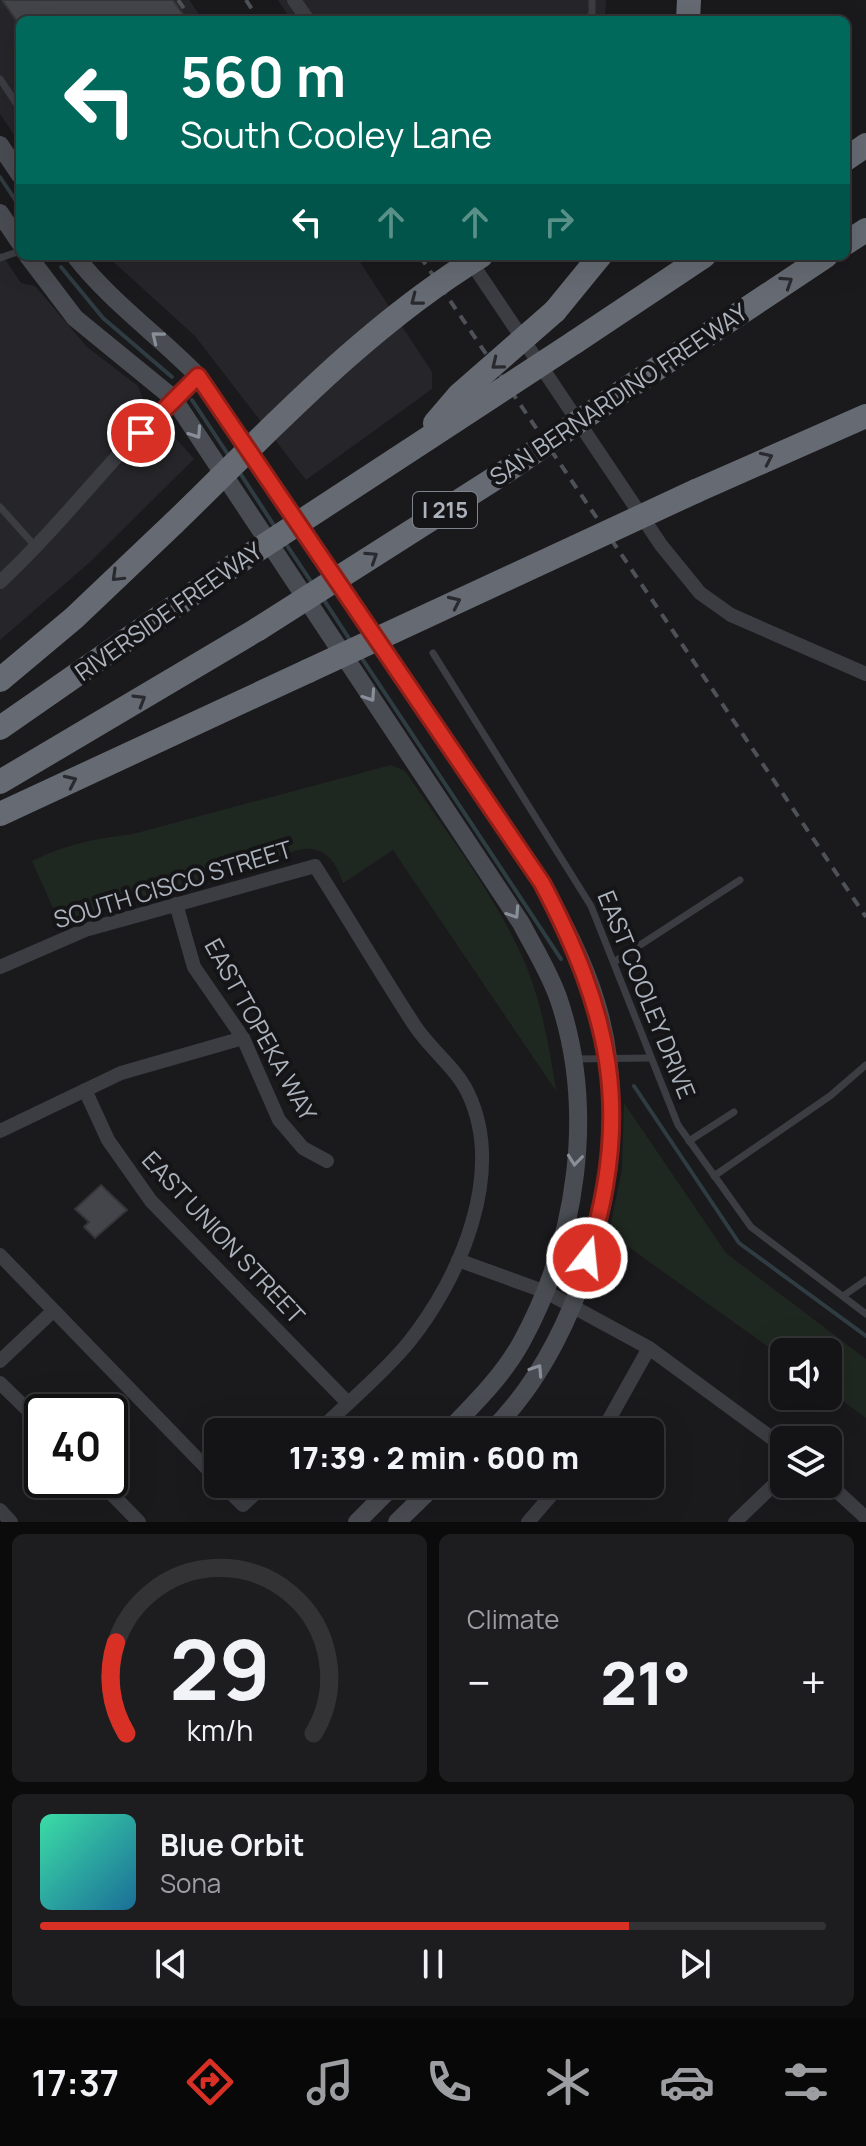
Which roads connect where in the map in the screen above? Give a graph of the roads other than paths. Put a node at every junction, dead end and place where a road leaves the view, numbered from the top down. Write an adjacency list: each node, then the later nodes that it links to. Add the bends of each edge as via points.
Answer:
1 (0, 79): 2 (lane)
2 (16, 103)
3 (0, 145): 4 (street)
4 (16, 169)
5 (0, 213): 6 (street)
6 (16, 237)
7 (31, 260): 15 (street, via 75,318)
8 (78, 260): 14 (street, one-way to 8, via 102,290)
9 (470, 260): 22 (street, via 661,545 700,593 731,615)
10 (474, 260): 23 (highway, one-way to 23, bridge, via 378,329 74,618)
11 (597, 260): 17 (highway, one-way to 17, bridge, via 555,311 459,395)
12 (698, 260): 17 (highway, bridge)
13 (820, 260): 25 (highway, SAN BERNARDINO FREEWAY / I 215, one-way to 13, bridge, via 258,629 505,472)
14 (198, 376): 15 (street); 34 (street, via 542,883 580,957)
15 (173, 398): 19 (street); 33 (street, one-way to 33, via 521,923 558,997)
16 (866, 416): 26 (highway, one-way to 16, bridge)
17 (419, 443): 24 (highway, RIVERSIDE FREEWAY, bridge)
18 (0, 507): 19 (lane)
19 (37, 548): 20 (street)
20 (0, 582)
21 (433, 653): 29 (lane, EAST COOLEY DRIVE, via 591,906)
22 (866, 674)
23 (0, 680)
24 (0, 728)
25 (0, 782)
26 (0, 814)
27 (740, 880): 29 (lane)
28 (176, 904): 30 (street, SOUTH CISCO STREET, via 85,930); 31 (street, EAST TOPEKA WAY, via 194,967); 43 (street, SOUTH CISCO STREET, via 315,866 416,1028 467,1091 475,1112 482,1169)
29 (614, 962): 32 (lane, EAST COOLEY DRIVE)
30 (0, 967)
31 (243, 1038): 36 (street, via 121,1073); 40 (street, EAST TOPEKA WAY, via 279,1120 303,1148)
32 (649, 1058): 34 (lane); 39 (lane, EAST COOLEY DRIVE)
33 (573, 1059): 34 (lane); 45 (street, one-way to 45, via 576,1160 565,1230)
34 (608, 1059): 47 (street, via 609,1168 595,1234)
35 (866, 1065): 41 (lane)
36 (85, 1090): 38 (street); 53 (street, EAST UNION STREET, via 108,1140 151,1201)
37 (734, 1112): 39 (lane)
38 (0, 1131)
39 (689, 1141): 41 (lane, EAST COOLEY DRIVE)
40 (327, 1161)
41 (714, 1176): 46 (lane, EAST COOLEY DRIVE, via 751,1227)
42 (0, 1255): 48 (street)
43 (458, 1260): 45 (street); 53 (street, via 430,1314 407,1344)
44 (866, 1280): 46 (lane)
45 (546, 1292): 47 (street); 56 (street, via 520,1345)
46 (843, 1296): 49 (lane, EAST COOLEY DRIVE)
47 (571, 1306): 50 (street); 57 (street, one-way to 47, via 541,1366)
48 (53, 1311): 51 (street); 60 (street)
49 (866, 1314)
50 (649, 1348): 58 (street); 59 (street)
51 (0, 1361)
52 (0, 1383): 54 (street)
53 (348, 1403): 55 (street)
54 (24, 1406)
55 (332, 1418)
56 (460, 1418)
57 (501, 1418)
58 (610, 1418)
59 (770, 1437)
60 (204, 1466)
61 (770, 1488): 76 (street)
62 (842, 1496): 70 (street)
63 (116, 1498): 72 (street)
64 (236, 1498): 65 (street, via 243,1505)
65 (250, 1498)
66 (381, 1498): 73 (street)
67 (422, 1498): 74 (street)
68 (549, 1498): 75 (street)
69 (0, 1510): 71 (street)
70 (866, 1518)
71 (11, 1522)
72 (139, 1522)
73 (357, 1522)
74 (397, 1522)
75 (528, 1522)
76 (735, 1522)

